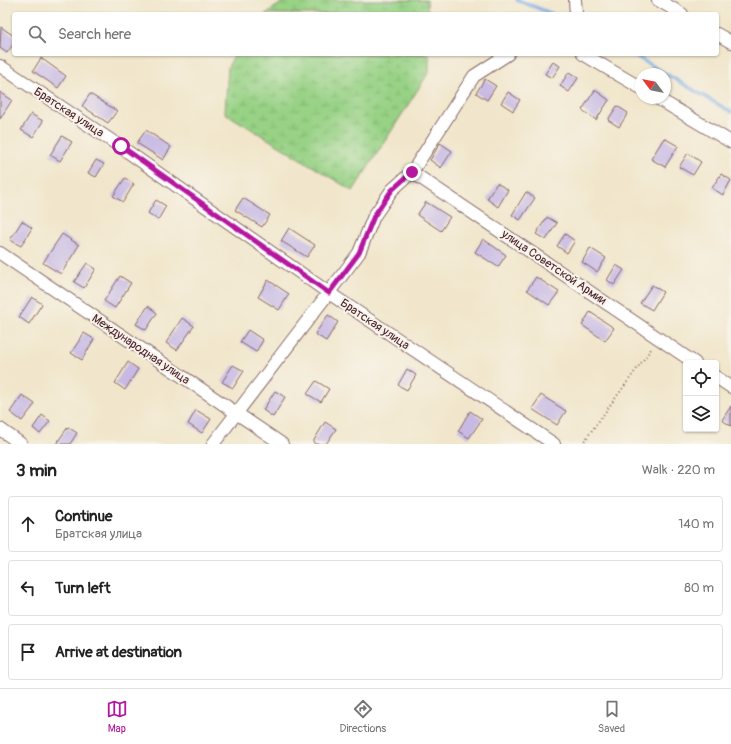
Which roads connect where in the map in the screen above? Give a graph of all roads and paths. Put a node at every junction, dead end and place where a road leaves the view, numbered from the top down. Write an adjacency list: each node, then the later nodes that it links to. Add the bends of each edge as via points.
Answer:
1 (575, 0): 3 (street)
2 (658, 0): 4 (street)
3 (576, 12)
4 (679, 12)
5 (719, 35): 6 (street)
6 (731, 42)
7 (505, 56): 13 (street, via 474,76)
8 (586, 56): 10 (street)
9 (0, 66): 15 (street, Братская улица, via 121,146)
10 (635, 84)
11 (667, 104): 12 (street)
12 (731, 142)
13 (412, 172): 15 (street, via 392,190 374,216 359,253); 16 (street, улица Советской Армии)
14 (0, 253): 20 (street, Международная улица)
15 (329, 293): 20 (street); 25 (street, Братская улица)
16 (659, 339): 17 (street, улица Советской Армии); 26 (path)
17 (690, 360)
18 (719, 379): 19 (street)
19 (731, 387)
20 (236, 412): 23 (street); 24 (street, Международная улица)
21 (0, 429): 22 (street)
22 (21, 444)
23 (213, 444)
24 (282, 444)
25 (554, 444)
26 (582, 444)

